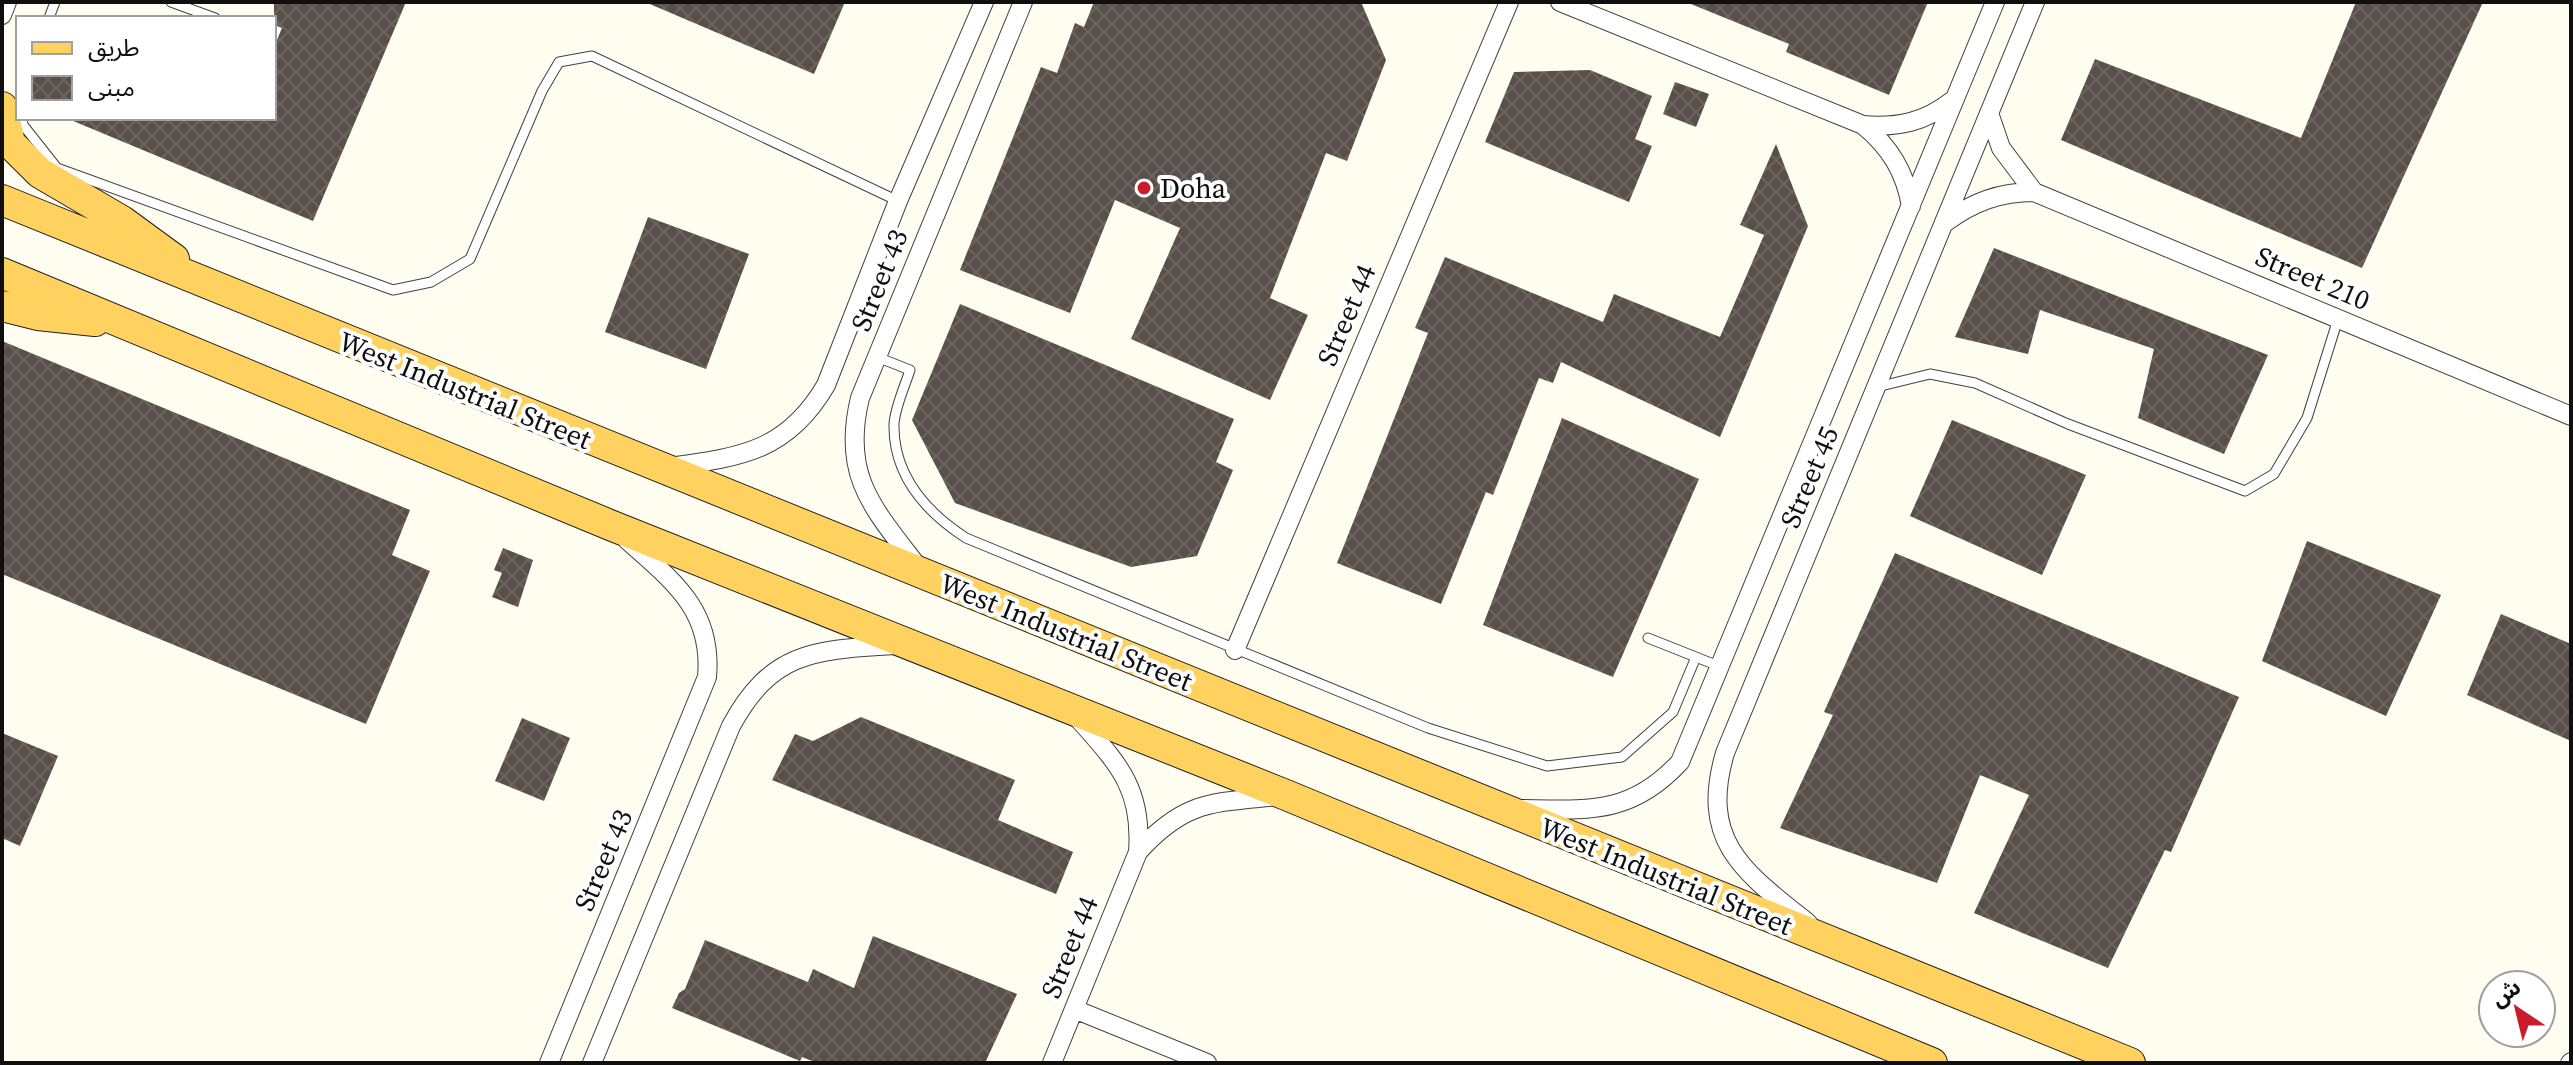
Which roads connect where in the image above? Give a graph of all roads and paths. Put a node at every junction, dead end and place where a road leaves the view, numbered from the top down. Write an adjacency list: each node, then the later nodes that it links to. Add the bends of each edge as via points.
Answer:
1 (7, 2): 9 (street)
2 (171, 2): 10 (lane)
3 (984, 2): 18 (street, Street 43)
4 (1023, 2): 26 (street, Street 43)
5 (1509, 2): 34 (street, Street 44)
6 (1560, 2): 15 (street)
7 (1995, 2): 11 (street, Street 45)
8 (2035, 2): 13 (street, Street 45)
9 (2, 15)
10 (210, 16)
11 (1956, 98): 15 (street, via 1903,125); 19 (street, Street 45)
12 (2, 107): 22 (main road, via 10,143 40,173 122,221)
13 (1989, 113): 16 (street, via 2001,148); 20 (street, Street 45)
14 (22, 120): 18 (lane, via 57,168 393,290 431,282 470,259 559,62 592,56)
15 (1863, 125): 19 (street, via 1891,152)
16 (2034, 192): 20 (street, via 1987,199); 24 (street, Street 210)
17 (2, 200): 22 (main road, West Industrial Street)
18 (898, 201): 29 (street, Street 43, via 813,408 773,443 723,459)
19 (1911, 206): 36 (street, Street 45)
20 (1946, 222): 27 (street, Street 45)
21 (2, 273): 25 (main road)
22 (215, 289): 29 (main road, West Industrial Street)
23 (2, 306): 25 (main road, via 75,320)
24 (2338, 319): 27 (lane, via 2307,418 2274,474 2245,491 1975,383 1930,374); 28 (street, Street 210)
25 (122, 322): 30 (main road)
26 (877, 357): 31 (street, Street 43, via 853,428 853,457 860,485); 34 (lane, via 910,370 894,423 902,475 938,520 966,538)
27 (1877, 387): 41 (street, Street 45, via 1718,778 1716,809 1724,837 1742,865)
28 (2571, 416)
29 (660, 469): 31 (main road, West Industrial Street)
30 (610, 525): 33 (main road); 43 (street, Street 43, via 696,609 709,654 707,677)
31 (922, 573): 39 (main road, West Industrial Street)
32 (1648, 638): 35 (lane)
33 (907, 644): 37 (main road); 44 (street, via 825,651 781,664 746,698)
34 (1235, 650): 35 (lane, via 1428,728 1547,766 1622,757 1673,712)
35 (1696, 657): 36 (lane)
36 (1721, 667): 39 (street, Street 45, via 1680,762 1635,800 1605,808)
37 (1069, 707): 38 (main road); 40 (street, Street 44, via 1127,778 1137,802)
38 (1286, 795): 40 (street, Street 44, via 1198,806 1175,816); 47 (main road)
39 (1498, 808): 41 (main road, West Industrial Street)
40 (1138, 852): 42 (street, Street 44)
41 (1831, 943): 48 (main road, West Industrial Street)
42 (1074, 1009): 45 (street, Street 44); 46 (street)
43 (549, 1063)
44 (592, 1063)
45 (1052, 1063)
46 (1207, 1063)
47 (1932, 1063)
48 (2130, 1063)

